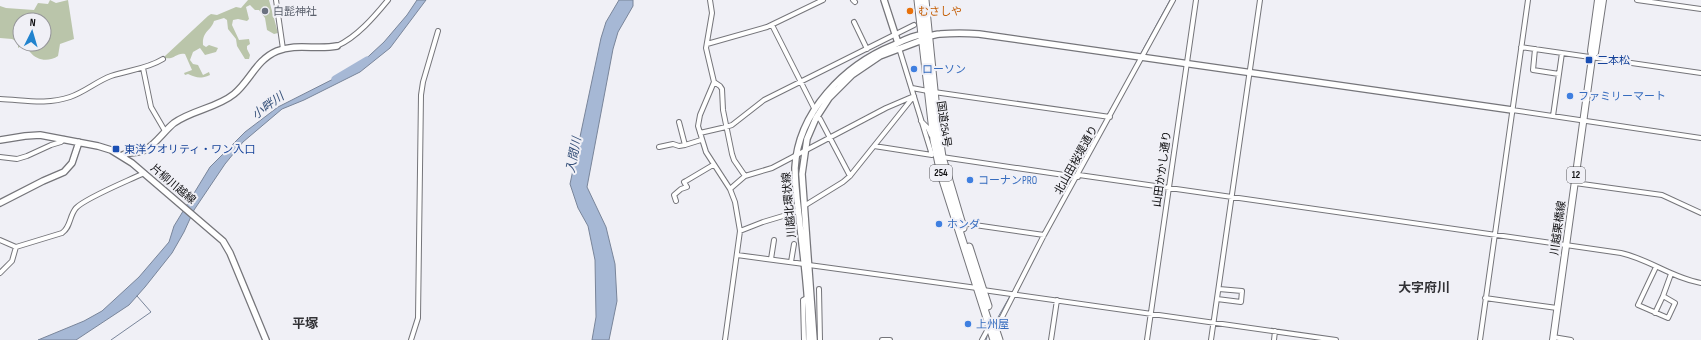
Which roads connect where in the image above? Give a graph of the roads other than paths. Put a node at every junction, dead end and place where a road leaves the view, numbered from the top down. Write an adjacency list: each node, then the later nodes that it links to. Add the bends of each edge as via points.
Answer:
1 (276, 0): 27 (street)
2 (388, 0): 24 (street, via 370,21 346,42)
3 (710, 0): 23 (street, via 712,13)
4 (822, 0): 18 (street)
5 (884, 0): 21 (main road)
6 (918, 0): 22 (highway, 国道254号 / 254)
7 (925, 0): 22 (highway, 国道254号 / 254)
8 (1173, 0): 31 (street, 北山田桜堤通り)
9 (1196, 0): 34 (street, 山田かかし通り)
10 (1260, 0): 36 (street)
11 (1528, 0): 26 (street)
12 (1597, 0): 32 (street, via 1590,51)
13 (1600, 0): 32 (main road, 川越栗橋線 / 12)
14 (1604, 0): 32 (street, via 1596,53)
15 (1637, 0): 16 (street)
16 (1701, 9)
17 (854, 22): 28 (street)
18 (772, 25): 23 (street); 40 (street)
19 (914, 25): 21 (street)
20 (438, 31): 119 (street, via 423,82 418,318)
21 (895, 34): 25 (main road); 28 (street)
22 (924, 37): 25 (main road, 川越北環状線); 31 (main road, 川越北環状線, via 945,33 979,34); 42 (highway, 国道254号 / 254)
23 (707, 44): 39 (street, via 706,54)
24 (337, 46): 27 (main road)
25 (898, 46): 41 (street); 45 (main road, 川越北環状線, via 879,51 861,62 829,91); 49 (main road, 川越北環状線, via 852,75 829,98)
26 (1521, 47): 29 (street); 46 (street)
27 (283, 49): 54 (main road, via 264,59 234,94 183,117)
28 (867, 49): 40 (street)
29 (1535, 50): 30 (street); 38 (street, via 1533,70)
30 (1562, 53): 32 (street); 38 (street)
31 (1143, 57): 34 (main road, 川越北環状線); 48 (street, 北山田桜堤通り)
32 (1592, 57): 37 (street); 50 (main road, 川越栗橋線 / 12)
33 (163, 58): 35 (street)
34 (1186, 64): 36 (main road, 川越北環状線); 77 (street, 山田かかし通り)
35 (143, 68): 44 (street, via 110,76 69,97 36,102); 54 (street, via 152,107)
36 (1249, 72): 46 (main road, 川越北環状線); 79 (street)
37 (1701, 73)
38 (1559, 74): 47 (street)
39 (714, 82): 53 (street, via 722,89); 55 (street, via 698,120)
40 (801, 82): 45 (street); 53 (street, via 764,100)
41 (912, 88): 42 (street); 43 (street)
42 (931, 91): 48 (street); 61 (highway, 国道254号 / 254); 70 (highway, 国道254号 / 254)
43 (914, 96): 51 (street); 56 (street); 64 (street)
44 (0, 99)
45 (815, 110): 67 (main road, 川越北環状線, via 804,131)
46 (1512, 110): 47 (street); 88 (street)
47 (1553, 116): 50 (street)
48 (1110, 117): 75 (street, 北山田桜堤通り)
49 (816, 118): 56 (street, via 820,120); 66 (main road, 川越北環状線)
50 (1584, 120): 57 (street); 76 (main road, 川越栗橋線 / 12)
51 (921, 121): 61 (street); 64 (street, via 932,155)
52 (679, 122): 63 (street)
53 (726, 127): 55 (street); 73 (street, via 734,160)
54 (165, 132): 68 (main road, via 146,149)
55 (700, 133): 60 (street)
56 (830, 138): 66 (street); 74 (street)
57 (1701, 138)
58 (64, 139): 59 (main road, 片柳川越線, via 31,135); 62 (main road, 片柳川越線); 69 (street, via 17,159)
59 (0, 140)
60 (702, 140): 63 (street); 71 (street)
61 (934, 140): 103 (highway, 国道254号 / 254, via 941,174)
62 (79, 142): 68 (main road, 片柳川越線, via 104,147); 81 (main road, via 72,163 64,172)
63 (685, 145): 65 (street)
64 (874, 146): 74 (street)
65 (659, 147)
66 (805, 150): 67 (street); 82 (main road, 川越北環状線, via 802,174)
67 (798, 153): 73 (street, via 772,168); 83 (main road, 川越北環状線, via 795,182)
68 (121, 156): 72 (main road, 片柳川越線)
69 (0, 157)
70 (942, 157): 75 (street); 85 (highway, 国道254号 / 254)
71 (713, 165): 78 (street); 80 (street, via 684,182 687,187 675,193)
72 (144, 174): 93 (street, via 77,207 68,227 62,233); 118 (main road, 片柳川越線, via 219,237 230,253)
73 (744, 176): 78 (street)
74 (850, 176): 82 (street)
75 (1078, 176): 77 (street); 87 (street, 北山田桜堤通り)
76 (1575, 183): 84 (street, via 1662,195); 92 (main road, 川越栗橋線 / 12)
77 (1169, 188): 79 (street); 113 (street, 山田かかし通り)
78 (730, 189): 86 (street)
79 (1231, 197): 88 (street); 104 (street)
80 (676, 201)
81 (0, 203)
82 (804, 206): 97 (main road, 川越北環状線)
83 (798, 210): 86 (street, via 793,214); 97 (main road, 川越北環状線)
84 (1701, 213)
85 (961, 223): 87 (street); 103 (highway, 国道254号 / 254)
86 (740, 231): 94 (street)
87 (1044, 235): 105 (street, 北山田桜堤通り)
88 (1495, 235): 92 (street); 107 (street)
89 (0, 240): 93 (street)
90 (774, 240): 95 (street)
91 (794, 244): 96 (street)
92 (1566, 245): 98 (street, via 1634,256); 111 (main road, 川越栗橋線 / 12)
93 (16, 247): 99 (street, via 12,261)
94 (737, 255): 95 (street); 120 (street)
95 (771, 259): 96 (street)
96 (791, 262): 97 (street)
97 (807, 264): 103 (street); 109 (main road, 川越北環状線)
98 (1656, 267): 100 (street); 112 (street, via 1638,304)
99 (0, 273)
100 (1672, 274): 101 (street); 106 (street)
101 (1701, 283)
102 (819, 289): 109 (street)
103 (980, 289): 105 (street); 116 (highway, 国道254号 / 254)
104 (1219, 289): 108 (street); 108 (street, via 1242,291 1241,302)
105 (1014, 294): 110 (street); 116 (street, 北山田桜堤通り)
106 (1663, 296): 112 (street); 112 (street, via 1675,303 1668,318)
107 (1485, 298): 111 (street); 134 (street)
108 (1217, 299): 114 (street)
109 (813, 300): 121 (street, via 803,300); 122 (main road, 川越北環状線); 123 (main road, 川越北環状線); 124 (street)
110 (1057, 300): 113 (street); 129 (street)
111 (1557, 308): 117 (main road, 川越栗橋線 / 12)
112 (1655, 312)
113 (1150, 314): 114 (street); 130 (street, 山田かかし通り)
114 (1213, 322): 115 (street); 131 (street)
115 (1275, 331): 132 (street); 133 (street)
116 (992, 334): 127 (street, 北山田桜堤通り); 128 (highway, 国道254号 / 254)
117 (1553, 339): 135 (street)
118 (266, 340)
119 (411, 340)
120 (725, 340)
121 (804, 340)
122 (809, 340)
123 (814, 340)
124 (820, 340)
125 (882, 340): 126 (street)
126 (890, 340)
127 (982, 340)
128 (999, 340)
129 (1051, 340)
130 (1147, 340)
131 (1211, 340)
132 (1274, 340)
133 (1336, 340)
134 (1480, 340)
135 (1571, 340)

